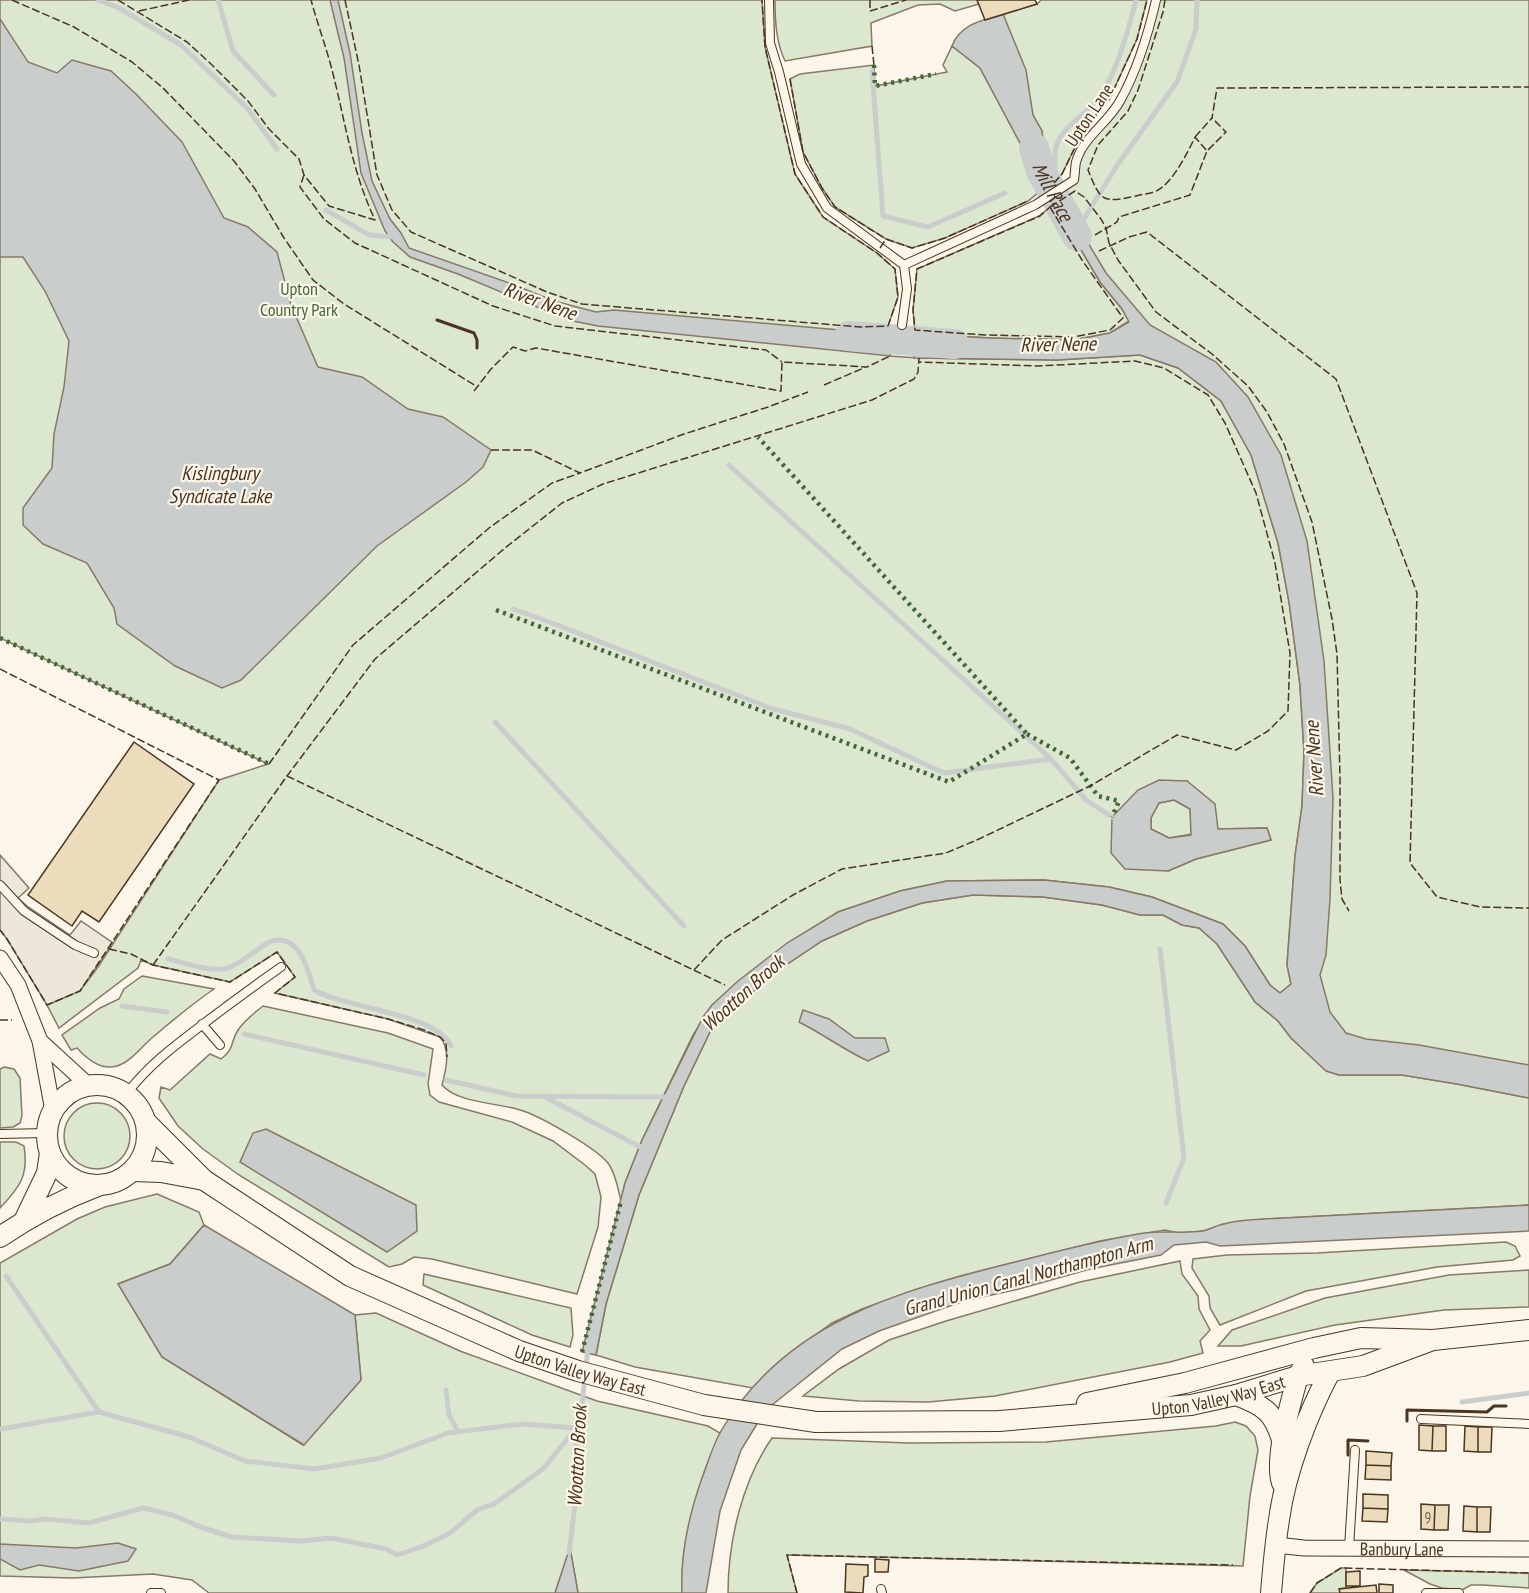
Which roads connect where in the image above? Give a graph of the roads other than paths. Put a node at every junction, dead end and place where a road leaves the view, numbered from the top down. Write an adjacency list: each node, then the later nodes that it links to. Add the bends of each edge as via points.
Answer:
1 (769, 0): 3 (lane, via 770,43 801,164 827,208)
2 (1156, 0): 3 (lane, Upton Lane, via 1145,47 1133,74 1119,103 1087,140 1076,161 1074,180 1035,205)
3 (903, 266): 4 (lane, via 907,289)
4 (902, 325)
5 (0, 885): 6 (lane, via 24,911)
6 (94, 953)
7 (0, 957): 10 (street, via 18,985)
8 (281, 967): 9 (lane)
9 (202, 1024): 11 (lane); 13 (lane, via 145,1070)
10 (40, 1041): 12 (street); 14 (street)
11 (220, 1046)
12 (87, 1084): 13 (street, via 101,1084); 14 (street, via 60,1100)
13 (127, 1093): 15 (street)
14 (53, 1111): 16 (street)
15 (146, 1122): 19 (street, via 143,1156); 20 (street, Upton Valley Way East)
16 (46, 1133): 17 (lane); 18 (street)
17 (0, 1134)
18 (50, 1153): 21 (street, via 64,1174); 22 (street, via 48,1173)
19 (133, 1171): 20 (street, Upton Valley Way East); 21 (street)
20 (204, 1180): 31 (street, Upton Valley Way East, via 350,1276 519,1351 635,1387 704,1405 816,1422)
21 (98, 1186): 22 (street)
22 (24, 1221): 23 (street)
23 (0, 1237)
24 (1529, 1330): 25 (street, Upton Valley Way East)
25 (1432, 1340): 26 (street, Upton Valley Way East, via 1361,1338); 27 (street, Upton Valley Way East, via 1363,1366)
26 (1314, 1348): 28 (street); 31 (street, Upton Valley Way East, via 1185,1383)
27 (1330, 1372): 28 (street, Upton Valley Way East); 35 (street, via 1310,1412)
28 (1298, 1376): 29 (street, Upton Valley Way East); 33 (street)
29 (1236, 1395): 31 (street, Upton Valley Way East, via 1191,1405); 33 (street, via 1258,1403 1270,1414)
30 (1421, 1419): 32 (lane)
31 (999, 1421)
32 (1529, 1424)
33 (1283, 1443): 35 (street, via 1279,1474)
34 (1355, 1450): 37 (lane)
35 (1284, 1491): 36 (street)
36 (1276, 1545): 37 (street, Banbury Lane); 41 (street)
37 (1349, 1548): 38 (street, Banbury Lane)
38 (1529, 1549)
39 (151, 1593): 40 (lane)
40 (161, 1593)
41 (1270, 1593)
42 (1426, 1593): 43 (lane)
43 (1459, 1593)

